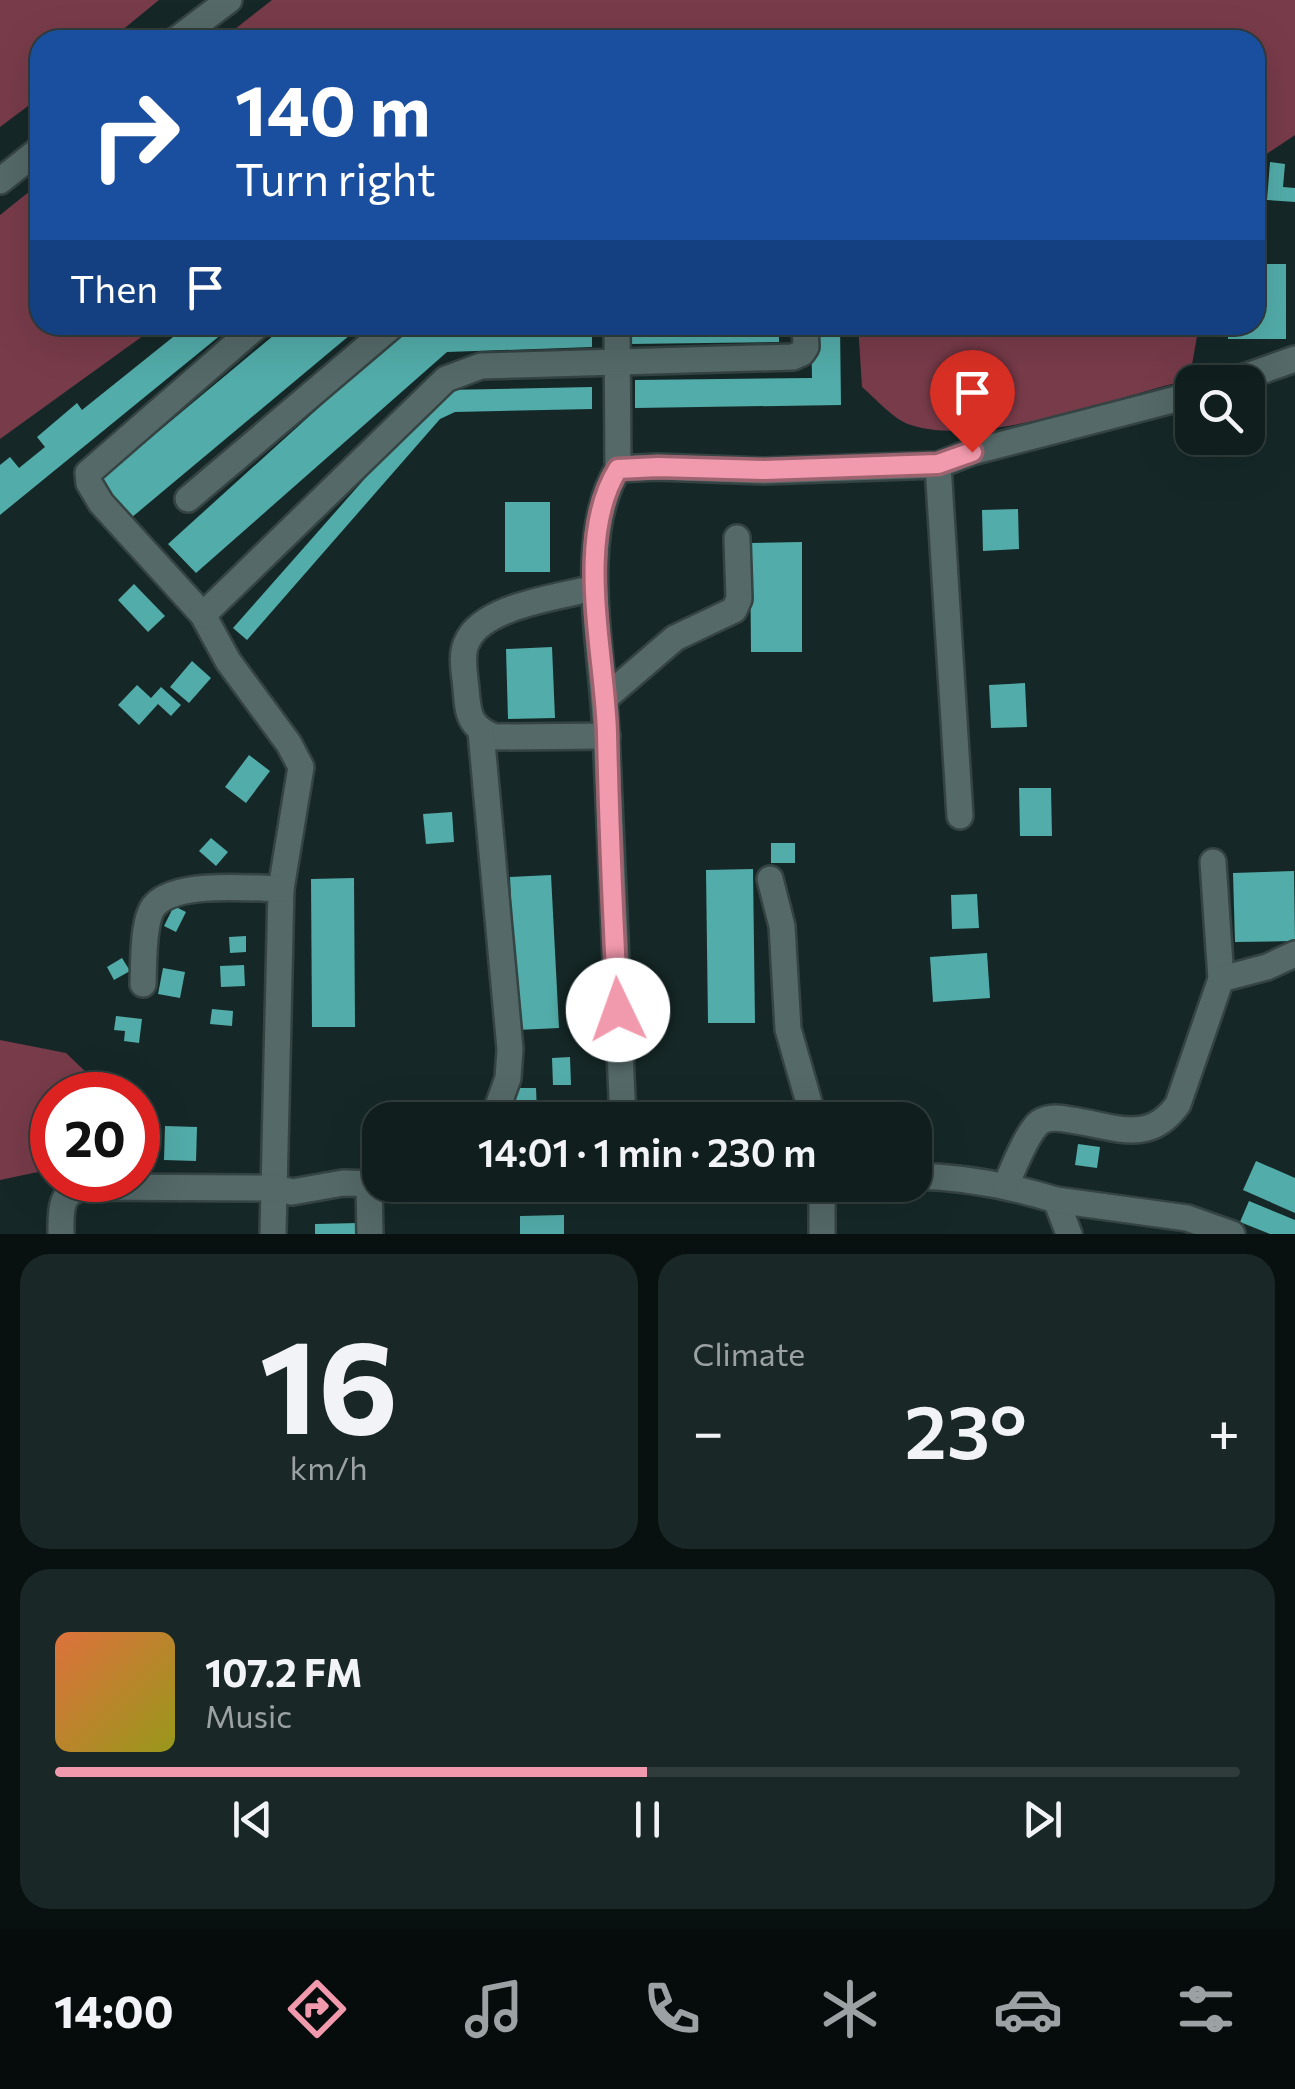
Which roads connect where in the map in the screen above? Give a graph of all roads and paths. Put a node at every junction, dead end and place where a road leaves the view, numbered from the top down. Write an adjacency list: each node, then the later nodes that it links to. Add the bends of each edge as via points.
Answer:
1 (230, 0): 2 (street)
2 (190, 30)
3 (30, 157): 4 (street)
4 (0, 181)
5 (247, 335): 18 (street, via 88,473 101,503)
6 (381, 335): 15 (street)
7 (618, 335): 10 (street)
8 (805, 335): 10 (street, via 806,347 794,357)
9 (1295, 359): 11 (street)
10 (618, 361): 14 (street); 18 (street, via 481,366 446,379)
11 (1265, 370)
12 (1175, 399): 13 (street)
13 (938, 464): 14 (street); 22 (street)
14 (618, 469): 17 (street, via 603,497)
15 (188, 499)
16 (737, 538): 19 (street, via 734,610 675,638)
17 (594, 588): 19 (street); 20 (street, via 495,614 476,628 464,656 467,715)
18 (204, 615): 25 (street, via 301,767)
19 (604, 700): 21 (street)
20 (481, 732): 21 (street, via 495,738); 29 (street, via 510,1049)
21 (607, 736): 30 (street)
22 (960, 816)
23 (1212, 862): 27 (street)
24 (770, 879): 31 (street, via 782,926 788,1029)
25 (281, 889): 28 (street, via 209,888 155,904); 35 (street)
26 (1295, 954): 27 (street)
27 (1221, 979): 34 (street, via 1178,1104 1166,1120 1152,1130 1042,1120)
28 (143, 984)
29 (499, 1102)
30 (622, 1102)
31 (809, 1102)
32 (932, 1176): 34 (street)
33 (362, 1184): 35 (street)
34 (1006, 1184): 36 (street)
35 (276, 1188): 39 (street, via 83,1187 64,1198); 40 (street)
36 (1056, 1200): 43 (street); 44 (street, via 1187,1218)
37 (373, 1202): 41 (street)
38 (822, 1202): 42 (street)
39 (61, 1234)
40 (273, 1234)
41 (370, 1234)
42 (822, 1234)
43 (1069, 1234)
44 (1232, 1234)

